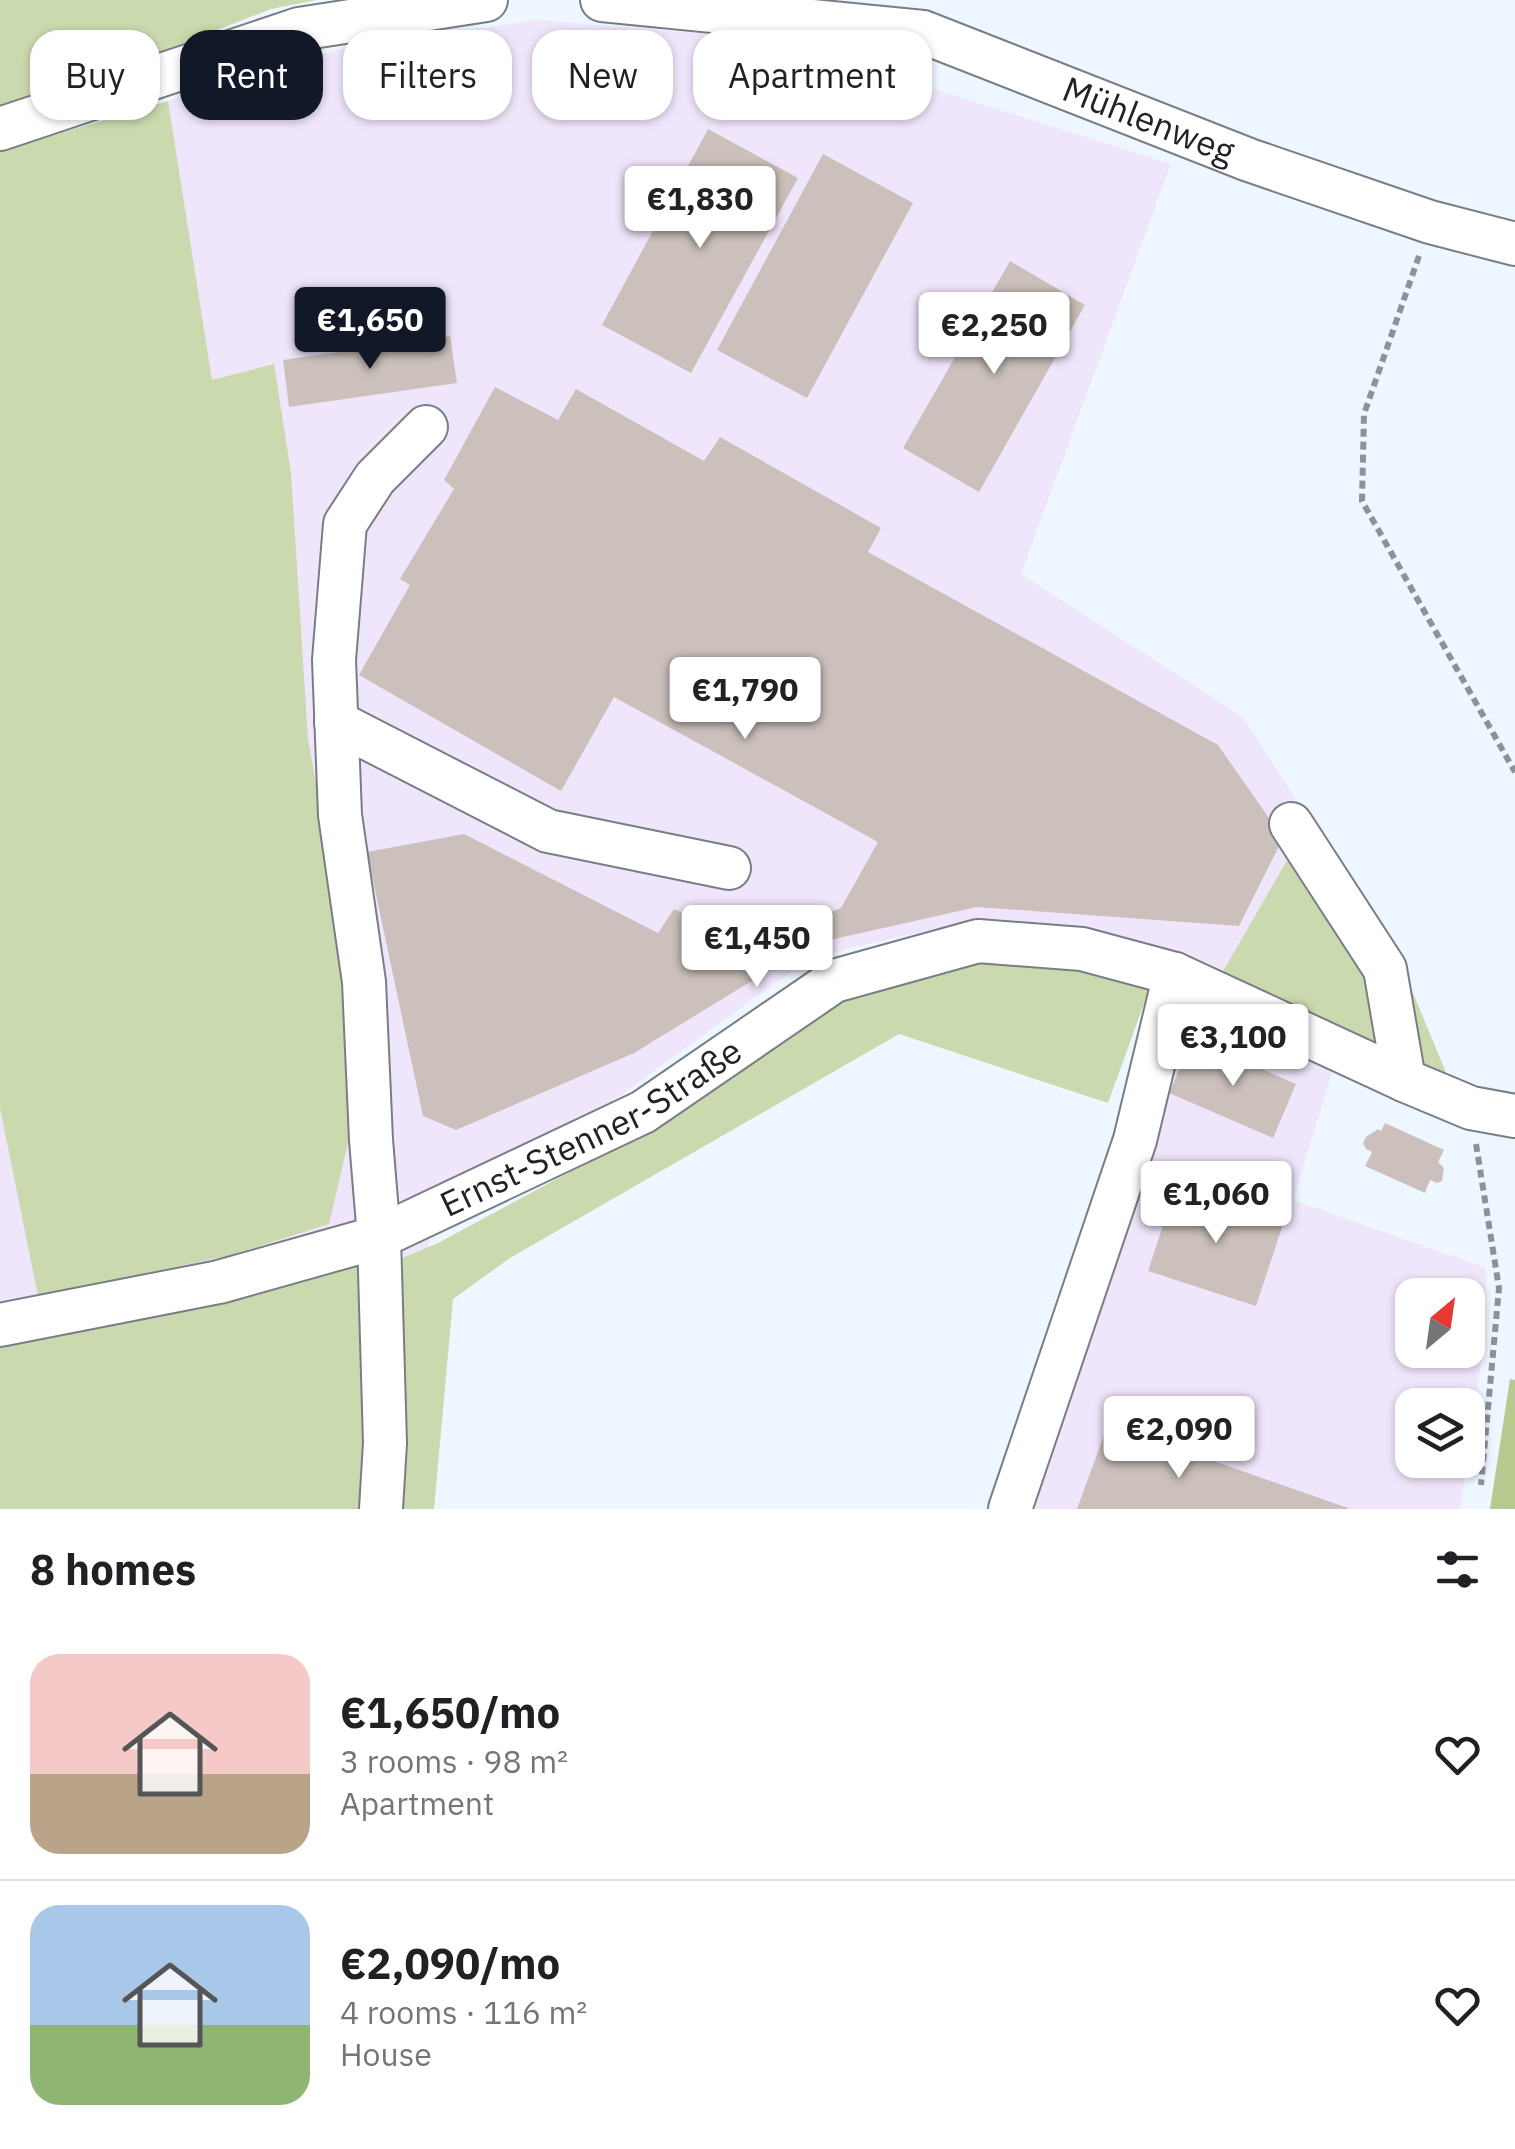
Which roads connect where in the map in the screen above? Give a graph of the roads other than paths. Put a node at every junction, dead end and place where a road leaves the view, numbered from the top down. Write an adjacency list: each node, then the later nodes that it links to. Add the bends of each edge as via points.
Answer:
1 (486, 0): 3 (street, via 299,29)
2 (602, 0): 4 (street, Mühlenweg, via 923,32 1249,160)
3 (0, 129)
4 (1515, 244)
5 (426, 427): 6 (street, via 375,478 345,524)
6 (336, 722): 8 (street, via 548,831); 12 (street, via 340,815 364,982)
7 (1291, 824): 10 (street, via 1385,970)
8 (729, 868)
9 (1175, 974): 10 (street, Ernst-Stenner-Straße); 12 (street, Ernst-Stenner-Straße, via 1082,949 978,940 834,982 643,1112); 15 (street, via 1134,1140)
10 (1404, 1080): 11 (street, Ernst-Stenner-Straße, via 1470,1108)
11 (1515, 1116)
12 (379, 1237): 13 (street, Ernst-Stenner-Straße, via 219,1282); 14 (street)
13 (0, 1325)
14 (381, 1509)
15 (1010, 1509)

